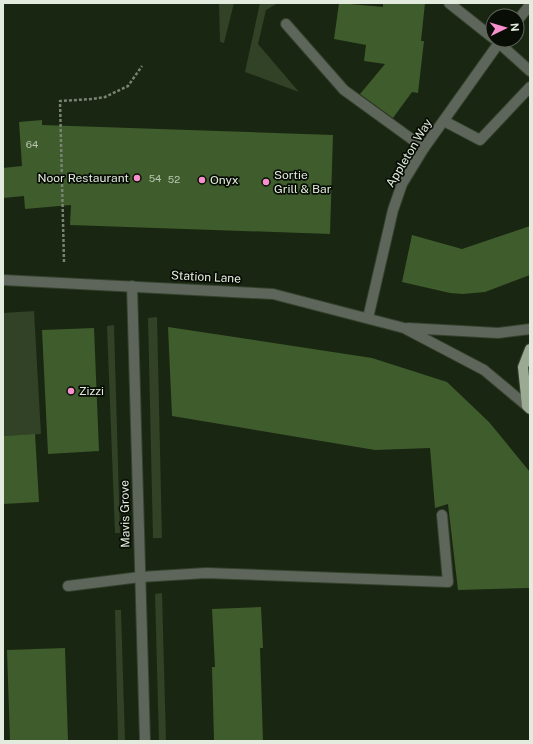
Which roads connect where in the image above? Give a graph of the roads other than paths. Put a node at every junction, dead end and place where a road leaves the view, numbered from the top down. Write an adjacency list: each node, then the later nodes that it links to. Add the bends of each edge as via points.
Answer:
1 (449, 3): 3 (street)
2 (286, 24): 9 (street, via 344,90)
3 (485, 31)
4 (492, 48): 8 (street, Appleton Way)
5 (506, 48): 6 (street)
6 (530, 71)
7 (530, 87): 8 (street, via 480,140)
8 (444, 121): 9 (street, Appleton Way)
9 (424, 148): 12 (street, Appleton Way, via 402,184 392,210)
10 (3, 280): 11 (street, Station Lane)
11 (132, 286): 12 (street, Station Lane, via 273,294); 18 (street, Mavis Grove)
12 (368, 318): 13 (street, Station Lane)
13 (404, 328): 14 (street, Station Lane, via 498,333); 16 (street, Station Lane, via 484,370)
14 (530, 329)
15 (530, 349): 16 (main road, Station Lane, via 523,367)
16 (528, 407)
17 (442, 515): 18 (street, via 448,582 206,573)
18 (140, 577): 19 (street); 20 (street, Mavis Grove)
19 (68, 586)
20 (145, 741)

